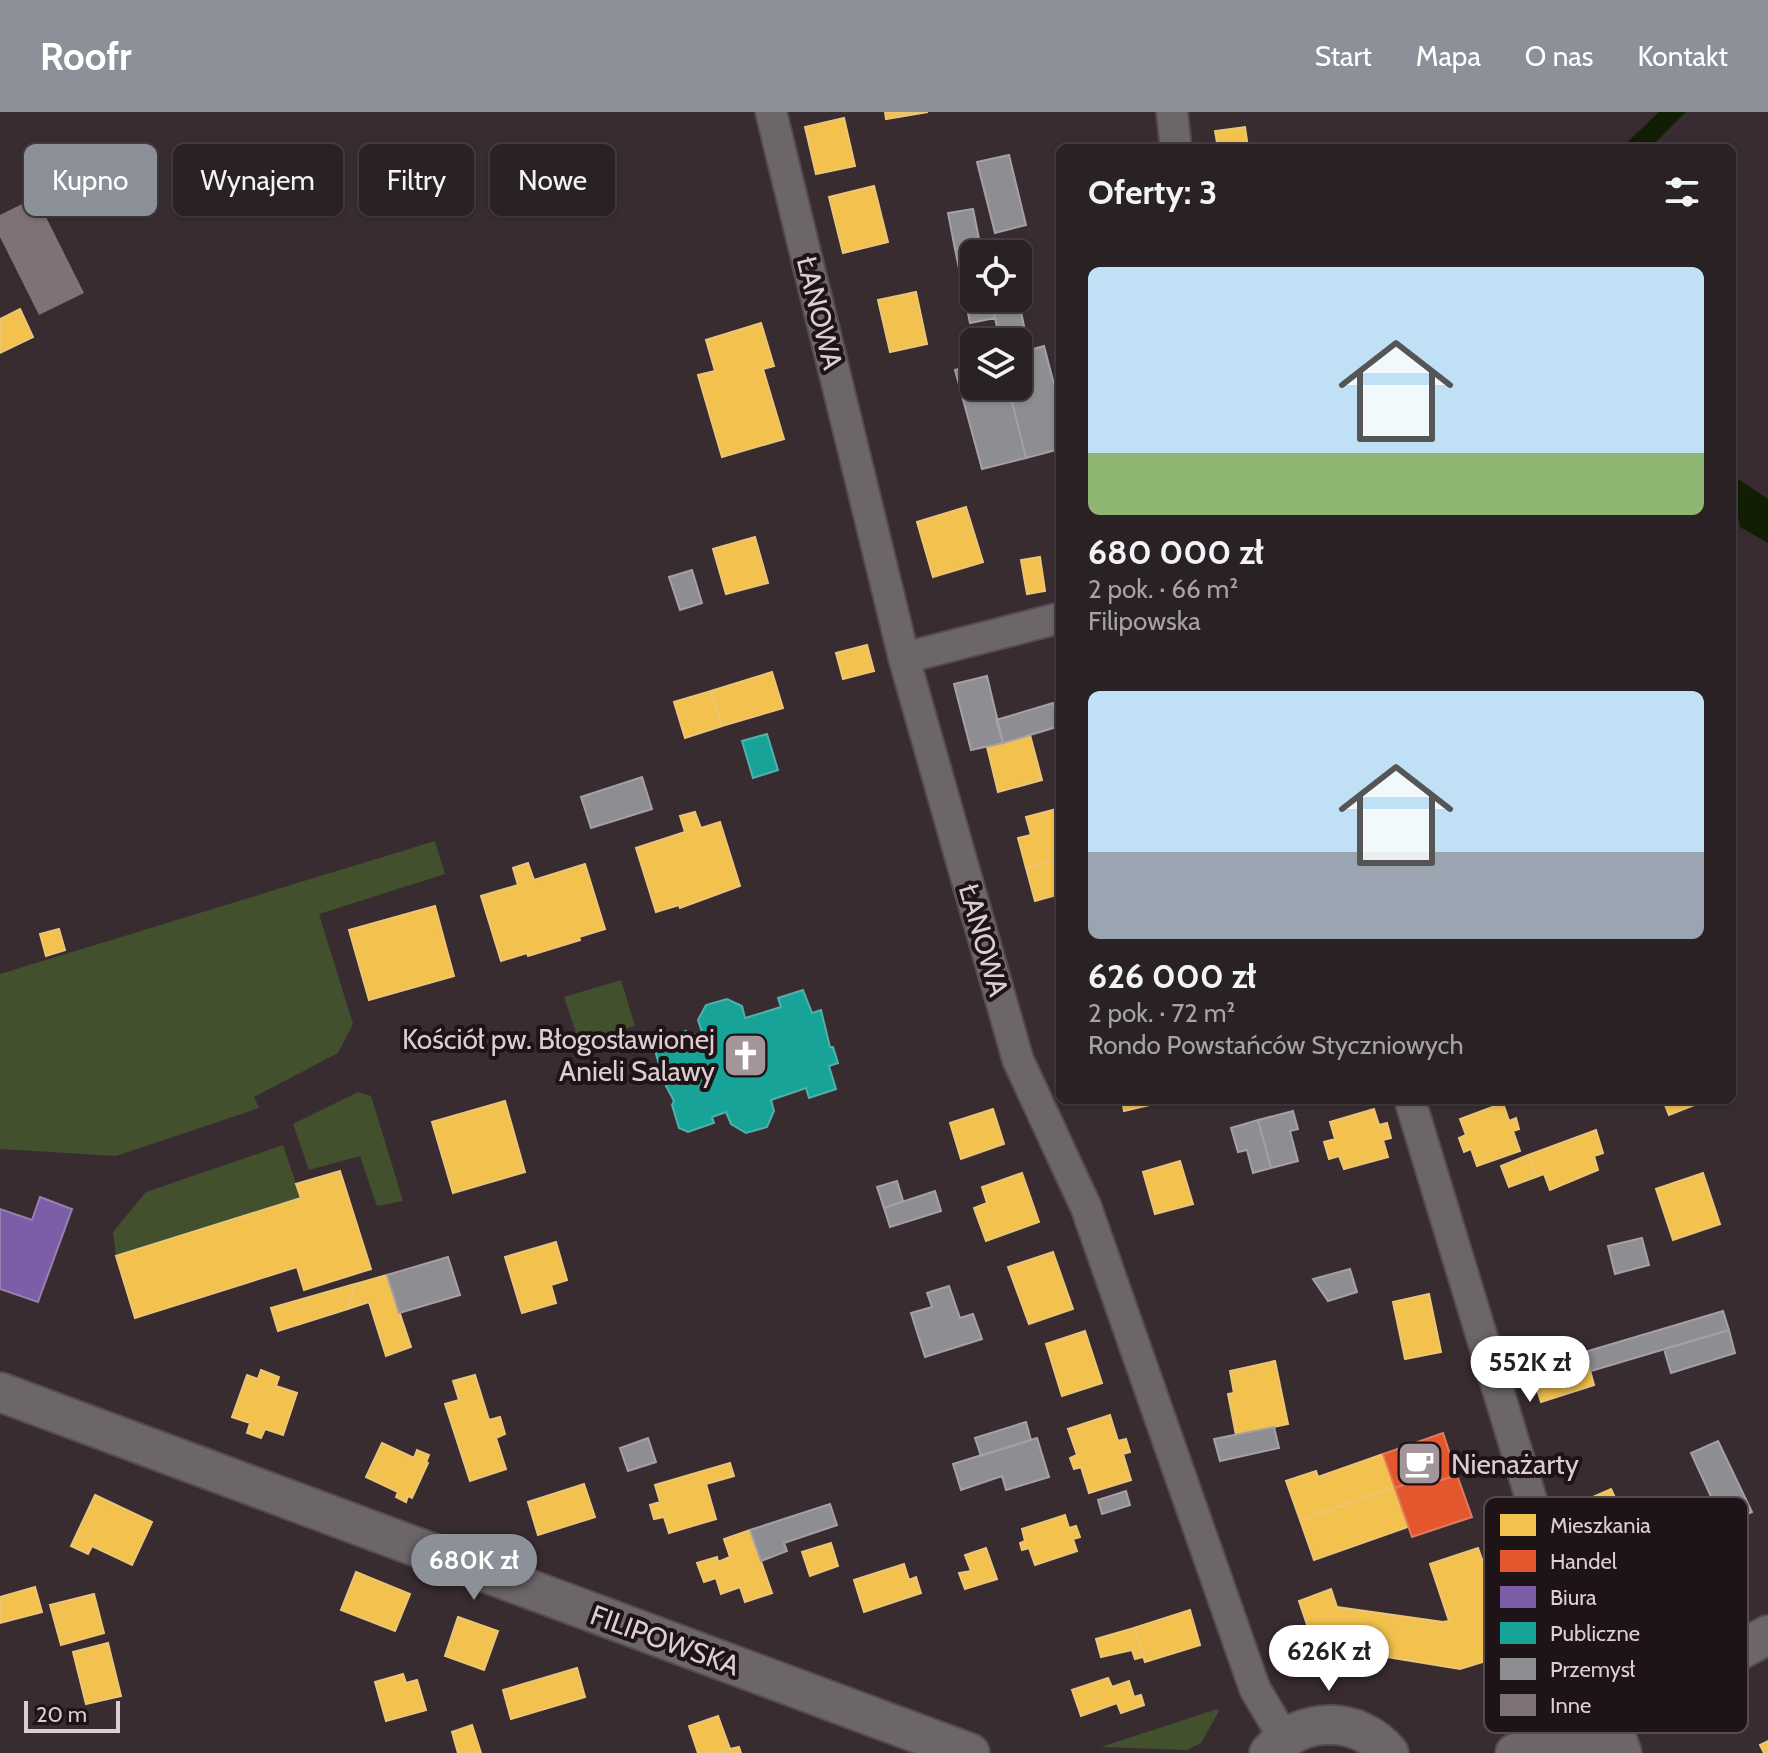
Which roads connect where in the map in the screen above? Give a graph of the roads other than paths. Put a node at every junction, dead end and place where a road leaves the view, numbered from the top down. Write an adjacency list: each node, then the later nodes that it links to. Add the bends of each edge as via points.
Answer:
1 (771, 112): 5 (street, ŁANOWA)
2 (1172, 112): 3 (street)
3 (1176, 144)
4 (1056, 619): 5 (street)
5 (904, 658): 12 (street, ŁANOWA, via 1018,1060 1086,1207)
6 (1411, 1104): 8 (street)
7 (0, 1392): 13 (street, FILIPOWSKA)
8 (1530, 1497)
9 (1768, 1635): 10 (street)
10 (1748, 1646)
11 (1617, 1738): 15 (street); 16 (street)
12 (1276, 1746): 14 (street, via 1304,1728 1326,1724 1369,1735)
13 (970, 1753)
14 (1389, 1753)
15 (1515, 1753)
16 (1571, 1753)

